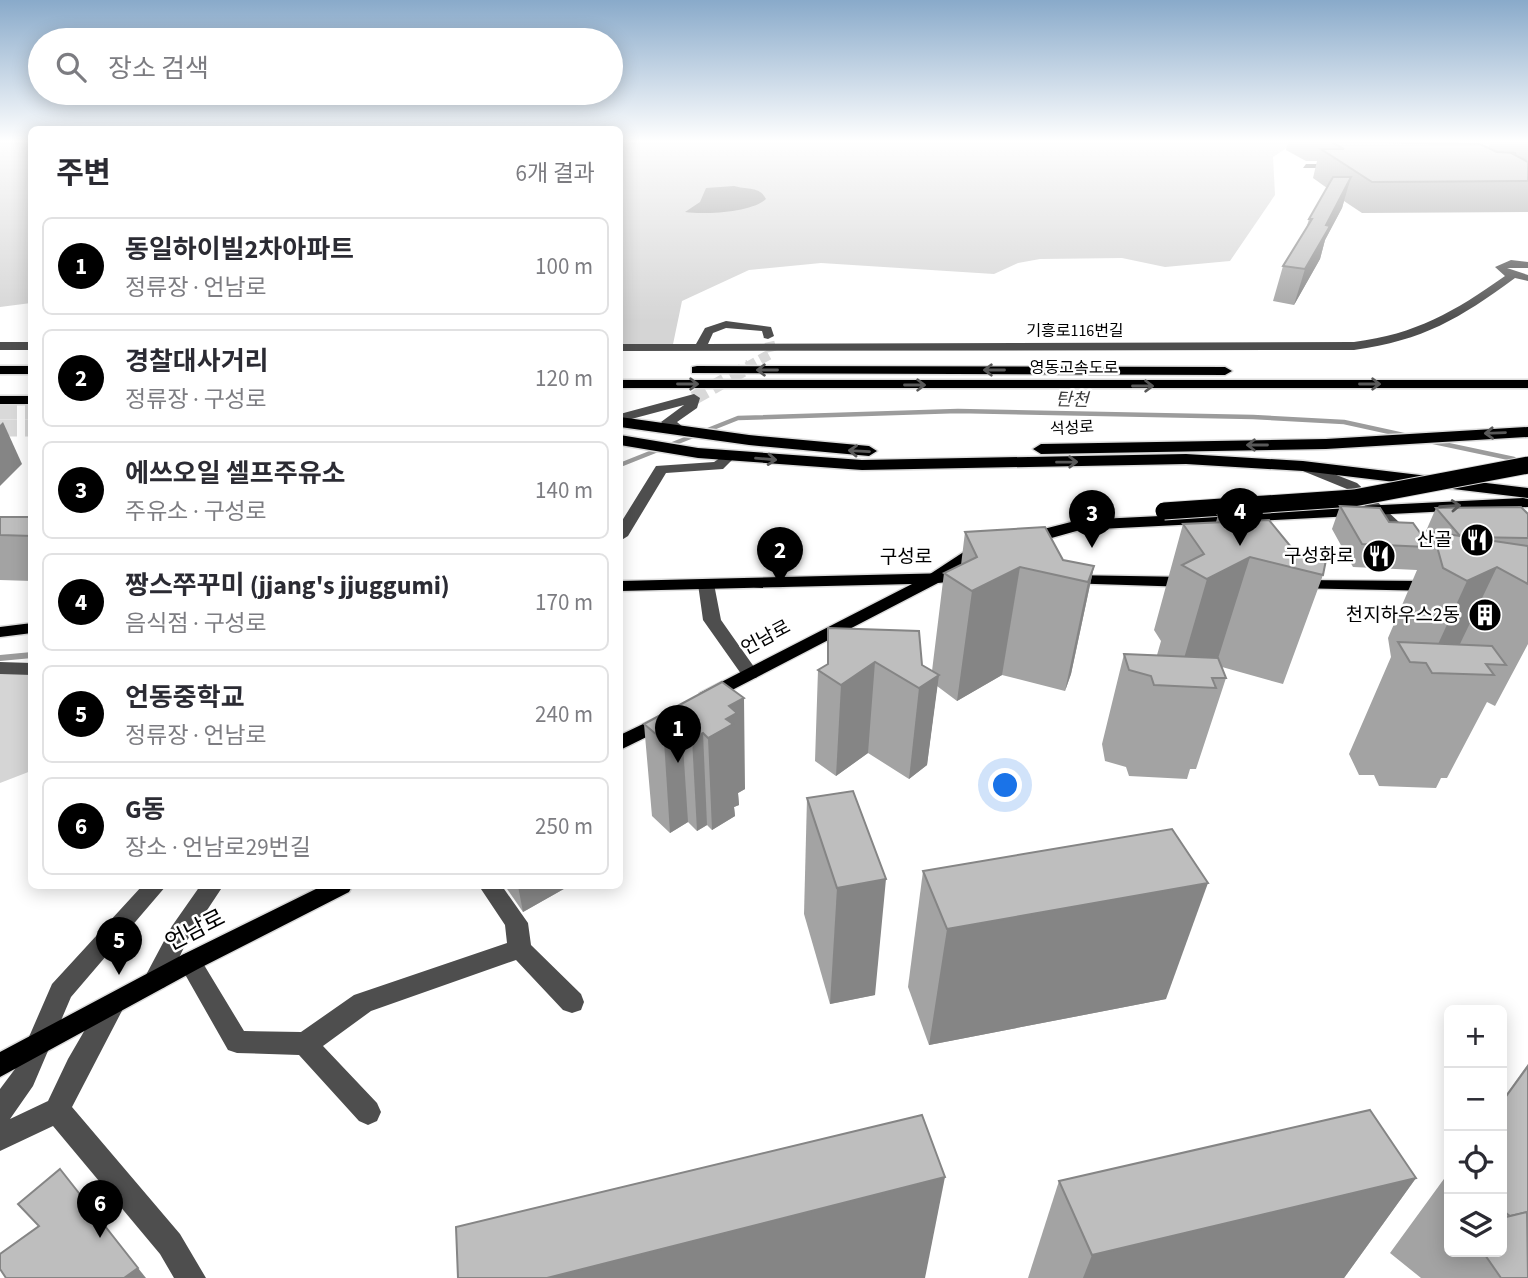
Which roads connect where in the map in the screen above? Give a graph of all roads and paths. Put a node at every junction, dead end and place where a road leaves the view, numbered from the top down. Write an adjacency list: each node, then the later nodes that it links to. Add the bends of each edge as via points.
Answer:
1 (1528, 265): 2 (street, via 1501,265)
2 (1513, 275): 3 (street); 7 (street, 기흥로116번길, via 1421,334 1354,346)
3 (1528, 278)
4 (768, 336): 7 (street, via 767,329 720,326 707,329)
5 (0, 346): 6 (street)
6 (28, 346)
7 (701, 347): 8 (street, 기흥로116번길)
8 (623, 348)
9 (0, 370): 10 (highway)
10 (28, 370)
11 (623, 370): 12 (highway, 영동고속도로, one-way to 11)
12 (1528, 371)
13 (0, 384): 14 (highway)
14 (28, 384)
15 (623, 384): 16 (highway, 영동고속도로, one-way to 16)
16 (1528, 384)
17 (0, 400): 18 (main road)
18 (28, 400)
19 (623, 421): 20 (street, via 694,398 692,405 668,422); 23 (highway, 석성로, one-way to 19, via 972,453 855,451)
20 (676, 427)
21 (1528, 432): 23 (highway, 석성로, one-way to 23)
22 (623, 440): 24 (highway, 석성로)
23 (1326, 444): 27 (highway, via 1327,459)
24 (729, 456): 26 (highway, 석성로, one-way to 26, via 862,466 1186,459); 31 (street, via 719,466 661,469)
25 (1528, 465): 34 (highway, bridge, via 1354,498 1090,514 1035,523 992,540)
26 (1303, 466): 27 (highway, 석성로); 30 (street, via 1352,485)
27 (1411, 479): 28 (highway, 석성로)
28 (1528, 493)
29 (1528, 503): 30 (highway, one-way to 29)
30 (1382, 511): 32 (street); 34 (highway, via 1080,526 1048,531)
31 (623, 531)
32 (1416, 546)
33 (1434, 566): 41 (street)
34 (937, 578): 35 (main road, 구성로); 38 (main road, 구성로); 46 (main road, 언남로)
35 (965, 578)
36 (1048, 579): 37 (main road)
37 (1200, 582)
38 (706, 584): 40 (main road, 구성로); 46 (street, via 712,620)
39 (1284, 584): 41 (main road)
40 (623, 586)
41 (1452, 586)
42 (28, 628): 43 (main road)
43 (0, 632)
44 (0, 668): 45 (street)
45 (28, 669)
46 (750, 674): 47 (main road, 언남로)
47 (623, 741)
48 (152, 889): 57 (street, via 61,991)
49 (210, 889): 54 (street)
50 (335, 889): 53 (main road, 언남로)
51 (492, 889): 52 (street, via 516,923)
52 (520, 949): 55 (street); 58 (street, via 363,1003)
53 (190, 962): 54 (main road, 언남로); 58 (street, via 237,1042)
54 (156, 980): 56 (main road, 언남로)
55 (572, 1002)
56 (113, 1005): 57 (main road, 언남로); 60 (street)
57 (39, 1043): 59 (main road, 언남로); 61 (street, via 24,1077)
58 (305, 1044): 62 (street)
59 (0, 1065)
60 (57, 1110): 63 (street); 64 (street, via 170,1244)
61 (0, 1111)
62 (368, 1112)
63 (0, 1138)
64 (191, 1278)

